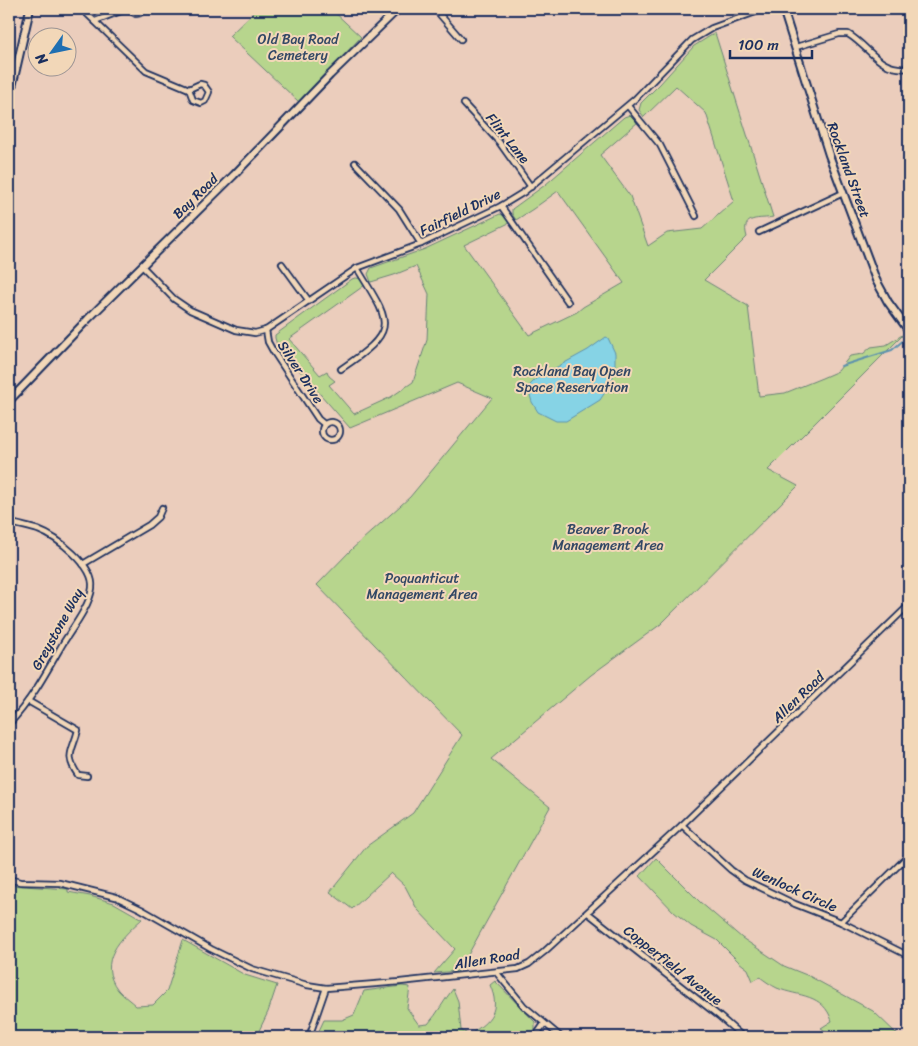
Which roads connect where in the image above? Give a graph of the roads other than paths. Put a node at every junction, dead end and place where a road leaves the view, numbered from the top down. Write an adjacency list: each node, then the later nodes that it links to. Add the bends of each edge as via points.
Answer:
1 (30, 9): 14 (main road)
2 (82, 9): 9 (street)
3 (127, 9): 4 (street, via 136,14); 9 (street)
4 (144, 9)
5 (398, 9): 25 (main road, Bay Road)
6 (435, 9): 10 (street)
7 (764, 9): 16 (street, Fairfield Drive, via 698,36)
8 (783, 9): 11 (main road, Rockland Street)
9 (95, 21): 13 (street, via 146,71)
10 (461, 39)
11 (796, 47): 12 (street, via 848,34 891,68); 19 (main road, Rockland Street)
12 (909, 68)
13 (189, 89): 13 (street, via 196,102 201,103 208,96 204,85)
14 (9, 100)
15 (464, 104): 18 (street, Flint Lane, via 500,142)
16 (628, 106): 18 (street, Fairfield Drive); 21 (street, via 660,145)
17 (355, 164): 23 (street, via 399,209)
18 (531, 187): 20 (street, Fairfield Drive)
19 (843, 193): 22 (street); 30 (main road, Rockland Street, via 880,287)
20 (500, 206): 23 (street, Fairfield Drive); 28 (street)
21 (696, 216)
22 (759, 232)
23 (421, 244): 26 (street, Fairfield Drive)
24 (282, 264): 27 (street)
25 (142, 266): 29 (street, via 174,299 190,310 236,330 254,333); 32 (main road, Bay Road)
26 (357, 268): 27 (street, Fairfield Drive); 31 (street, via 381,306 383,333 366,352)
27 (309, 301): 29 (street, Fairfield Drive)
28 (568, 302)
29 (266, 330): 33 (street, Silver Drive, via 273,351)
30 (909, 331)
31 (341, 369)
32 (9, 401)
33 (324, 424): 33 (street, Silver Drive, via 321,432 324,438 337,438 340,432 337,424)
34 (162, 508): 36 (street, via 149,525)
35 (9, 522): 36 (street, Greystone Way, via 39,530 58,540)
36 (83, 564): 38 (street, Greystone Way, via 92,582 89,598)
37 (909, 605): 41 (street, Allen Road)
38 (28, 701): 39 (street, Greystone Way); 40 (street, via 78,730 71,765 78,775)
39 (9, 724)
40 (87, 776)
41 (682, 825): 44 (street, Allen Road); 45 (street, Wenlock Circle, via 745,880)
42 (909, 855): 45 (street)
43 (9, 879): 48 (street, Allen Road, via 60,883 116,898 252,969)
44 (588, 913): 47 (street, Allen Road, via 529,964); 53 (street, Copperfield Avenue)
45 (841, 922): 46 (street, Wenlock Circle)
46 (909, 956)
47 (496, 972): 48 (street, Allen Road); 49 (street)
48 (326, 988): 50 (street)
49 (544, 1024): 51 (street); 52 (street)
50 (309, 1037)
51 (534, 1037)
52 (561, 1037)
53 (743, 1037)

